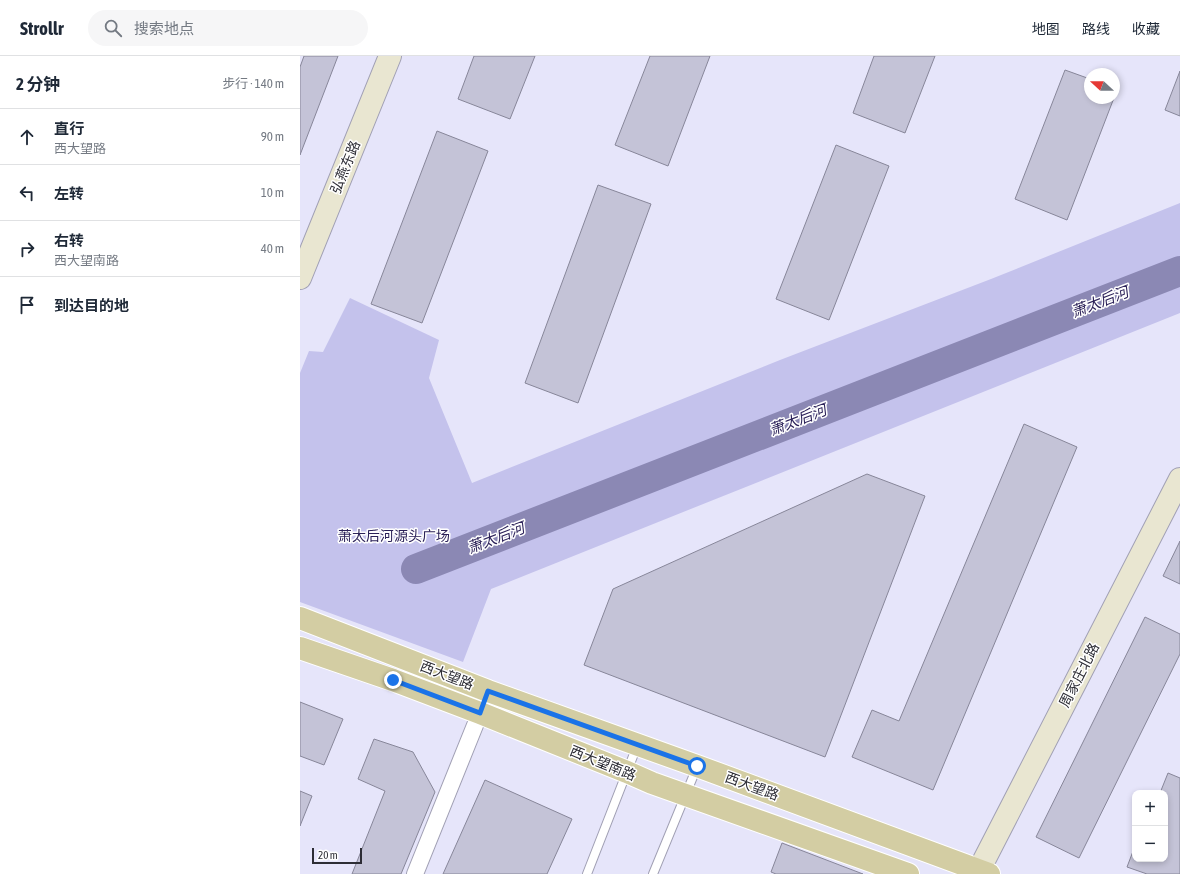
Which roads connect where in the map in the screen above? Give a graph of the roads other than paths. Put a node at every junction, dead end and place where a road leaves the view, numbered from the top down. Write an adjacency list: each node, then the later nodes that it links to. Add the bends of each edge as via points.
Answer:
1 (390, 56): 2 (street, 弘燕东路)
2 (305, 253): 3 (street, 弘燕东路)
3 (300, 278)
4 (1180, 479): 13 (street, 周家庄北路)
5 (300, 618): 7 (main road, 西大望路)
6 (300, 648): 8 (main road, 西大望南路)
7 (488, 691): 8 (street); 9 (main road, 西大望路)
8 (480, 713): 11 (main road, 西大望南路); 14 (street)
9 (638, 745): 10 (main road, 西大望路); 11 (lane)
10 (697, 766): 12 (lane); 13 (main road, 西大望路)
11 (627, 772): 12 (main road, 西大望南路); 15 (lane)
12 (685, 794): 16 (lane); 17 (main road, 西大望南路)
13 (981, 873)
14 (415, 874)
15 (587, 874)
16 (653, 874)
17 (908, 874)

